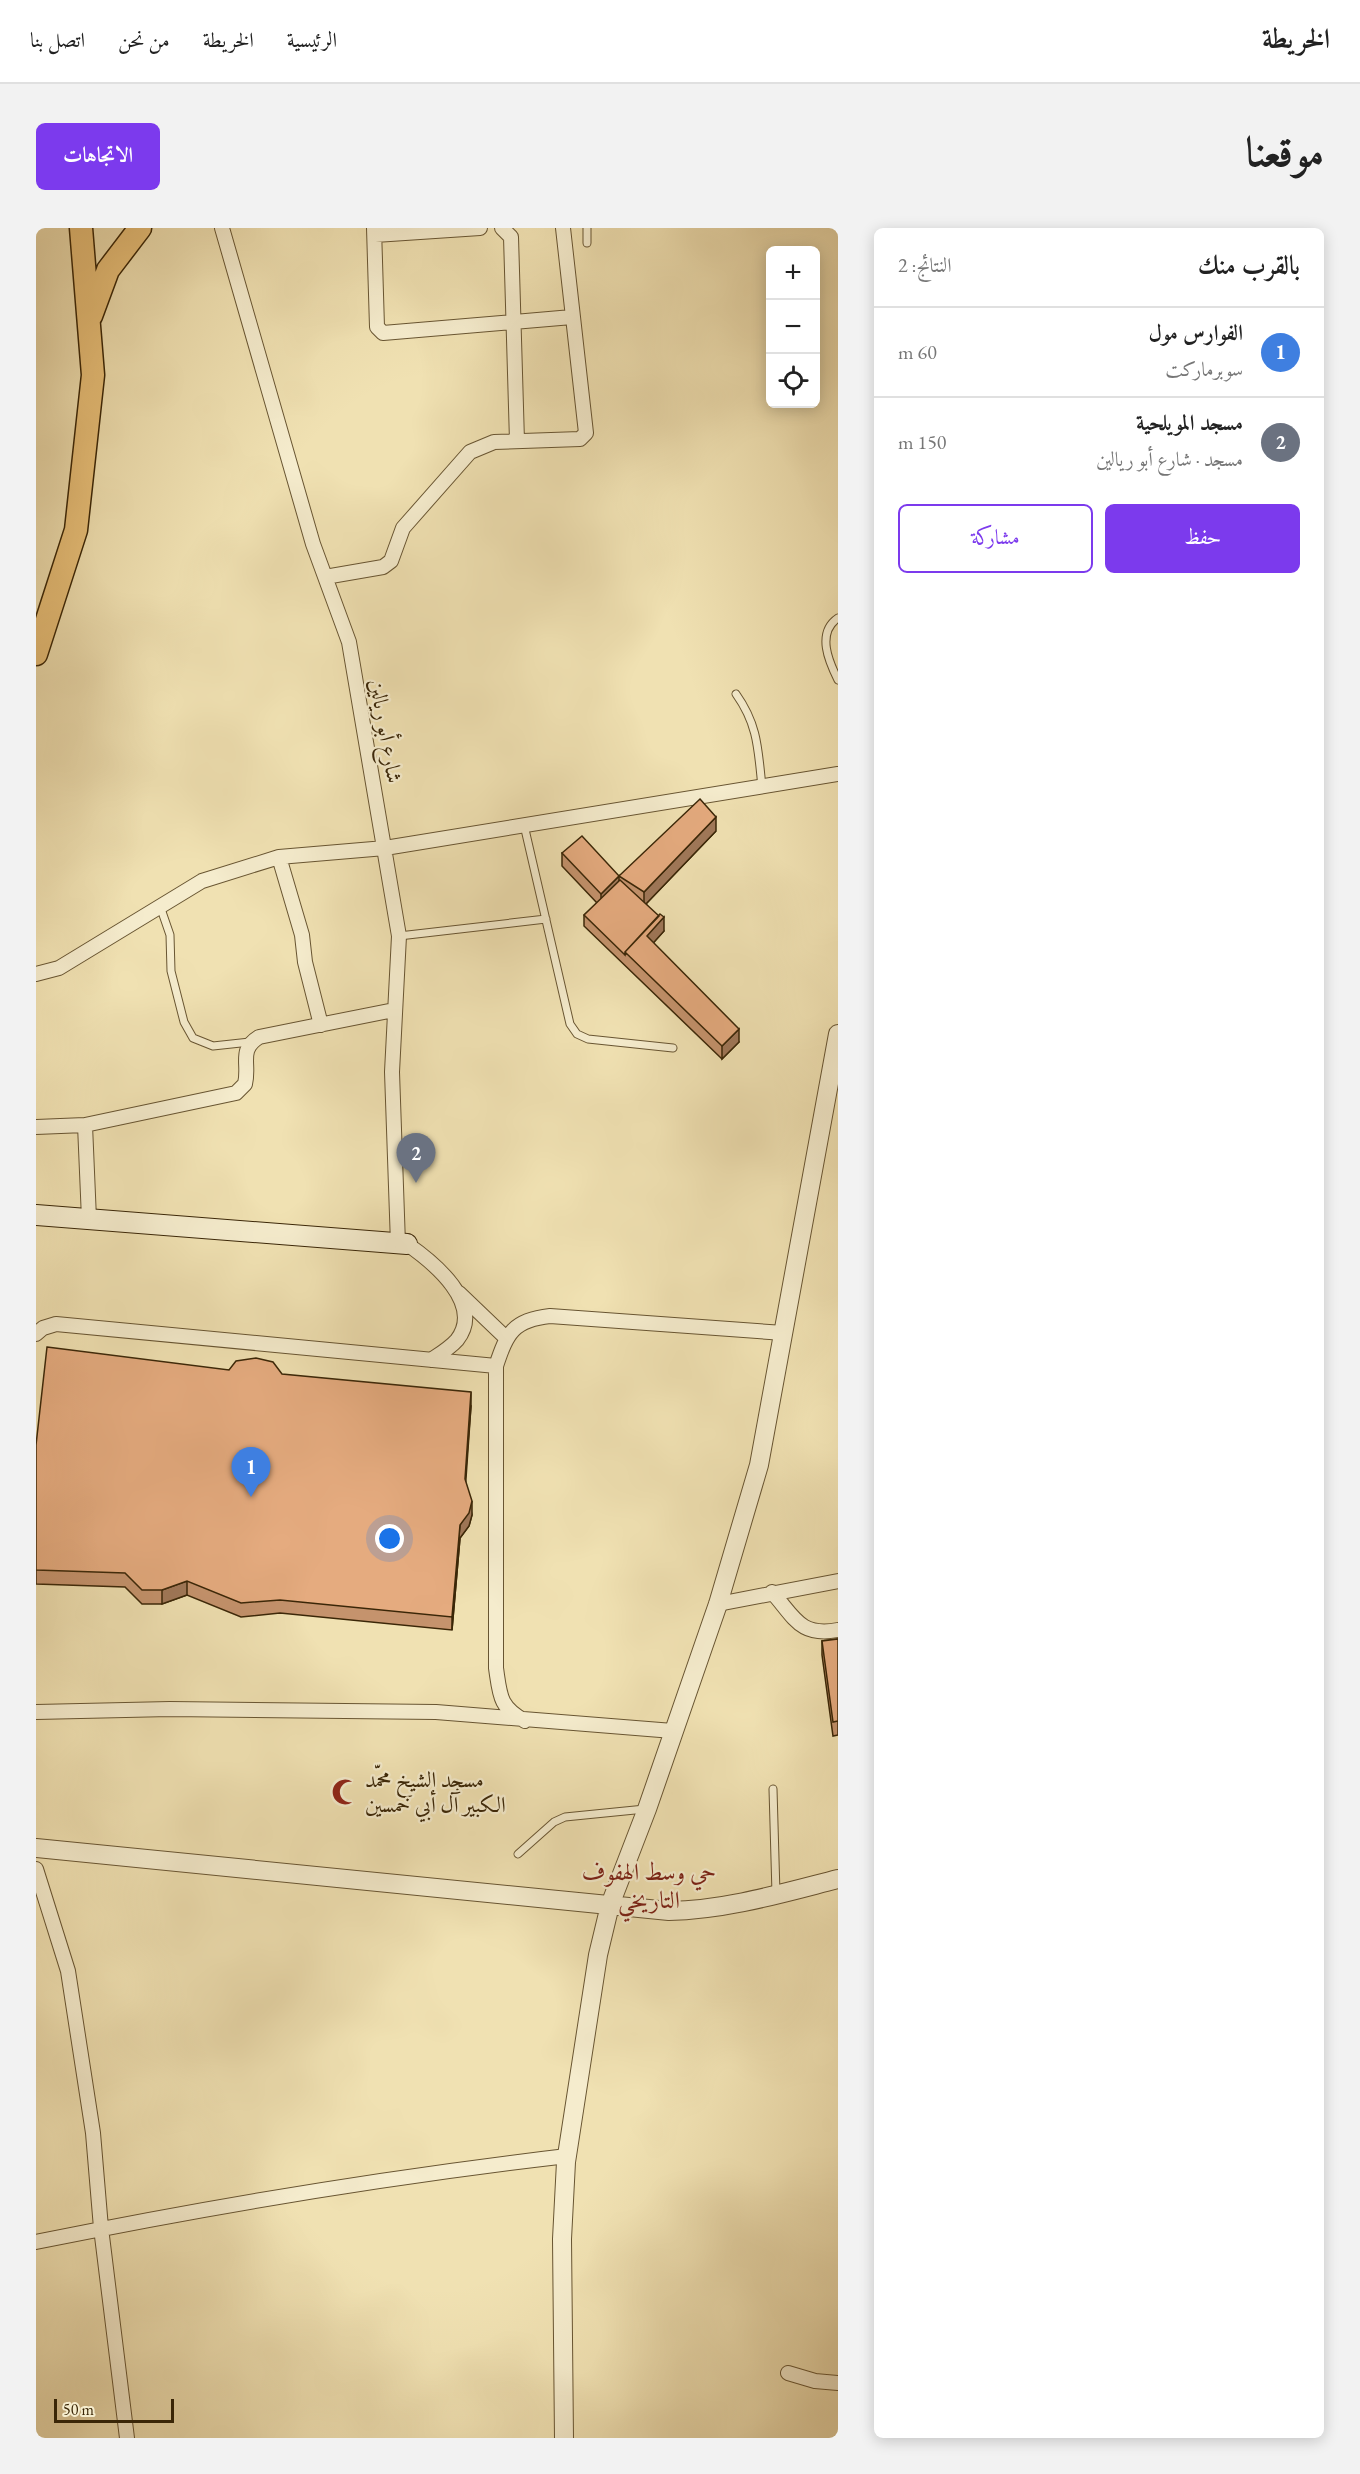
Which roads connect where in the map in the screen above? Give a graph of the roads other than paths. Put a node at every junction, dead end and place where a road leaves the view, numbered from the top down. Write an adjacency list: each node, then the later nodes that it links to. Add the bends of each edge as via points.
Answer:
1 (62, 228): 9 (main road)
2 (140, 228): 13 (main road, via 108,270)
3 (480, 228): 7 (street)
4 (502, 228): 12 (street, via 511,237)
5 (563, 228): 11 (street)
6 (587, 228): 10 (lane)
7 (375, 231): 12 (street, via 377,327 383,333)
8 (225, 235): 15 (street, شارع أبو ريالين)
9 (81, 239): 13 (main road)
10 (587, 243)
11 (572, 317): 12 (street); 14 (street, via 586,433 580,439)
12 (514, 322): 14 (street)
13 (88, 323): 17 (main road, via 93,375 76,530)
14 (517, 441): 15 (street, via 494,442 470,452 403,528 391,561 383,567)
15 (325, 577): 23 (street, شارع أبو ريالين, via 350,642)
16 (838, 618): 18 (lane, via 829,627 825,643)
17 (38, 648)
18 (838, 681)
19 (736, 694): 21 (lane, via 750,713 756,730)
20 (838, 774): 21 (street)
21 (762, 787): 22 (street)
22 (524, 825): 23 (street); 26 (lane)
23 (385, 848): 24 (street); 27 (street, شارع أبو ريالين)
24 (279, 857): 25 (street, via 202,881); 30 (street, via 302,935)
25 (160, 906): 28 (street, via 59,968); 32 (lane, via 170,935 171,971 184,1022 193,1038 213,1047)
26 (546, 919): 27 (lane); 33 (lane, via 570,1024 577,1034 588,1039)
27 (399, 936): 29 (street, شارع أبو ريالين)
28 (36, 974)
29 (394, 1010): 30 (street); 38 (street, شارع أبو ريالين, via 392,1072)
30 (321, 1025): 32 (street)
31 (838, 1034): 40 (street)
32 (250, 1042): 34 (street, via 245,1084 236,1093)
33 (672, 1048)
34 (85, 1125): 35 (street); 37 (street)
35 (36, 1127)
36 (36, 1215): 37 (main road)
37 (89, 1219): 38 (main road)
38 (402, 1244): 39 (street, via 426,1257)
39 (455, 1289): 42 (street); 43 (street, via 462,1300 463,1329 448,1348)
40 (784, 1333): 42 (street, via 550,1317 532,1318); 47 (street, via 759,1465)
41 (36, 1334): 43 (street, via 56,1324)
42 (505, 1338): 44 (street)
43 (431, 1360): 44 (street)
44 (496, 1366): 50 (street, via 496,1668 508,1712)
45 (838, 1581): 46 (street)
46 (772, 1592): 47 (street); 48 (street, via 812,1632)
47 (718, 1604): 51 (street)
48 (838, 1630)
49 (36, 1712): 50 (street, via 436,1712)
50 (525, 1721): 51 (street)
51 (673, 1731): 53 (street)
52 (773, 1789): 58 (lane)
53 (647, 1809): 55 (lane, via 565,1817); 59 (street)
54 (36, 1848): 59 (street)
55 (518, 1854)
56 (36, 1869): 61 (street, via 68,1971 93,2133)
57 (838, 1880): 58 (street)
58 (776, 1894): 59 (street, via 694,1910)
59 (610, 1905): 60 (street, via 598,1955)
60 (567, 2156): 61 (street, via 410,2175); 66 (street, via 562,2240)
61 (101, 2228): 62 (street); 65 (street)
62 (36, 2242)
63 (788, 2373): 64 (street)
64 (838, 2383)
65 (127, 2438)
66 (564, 2438)

